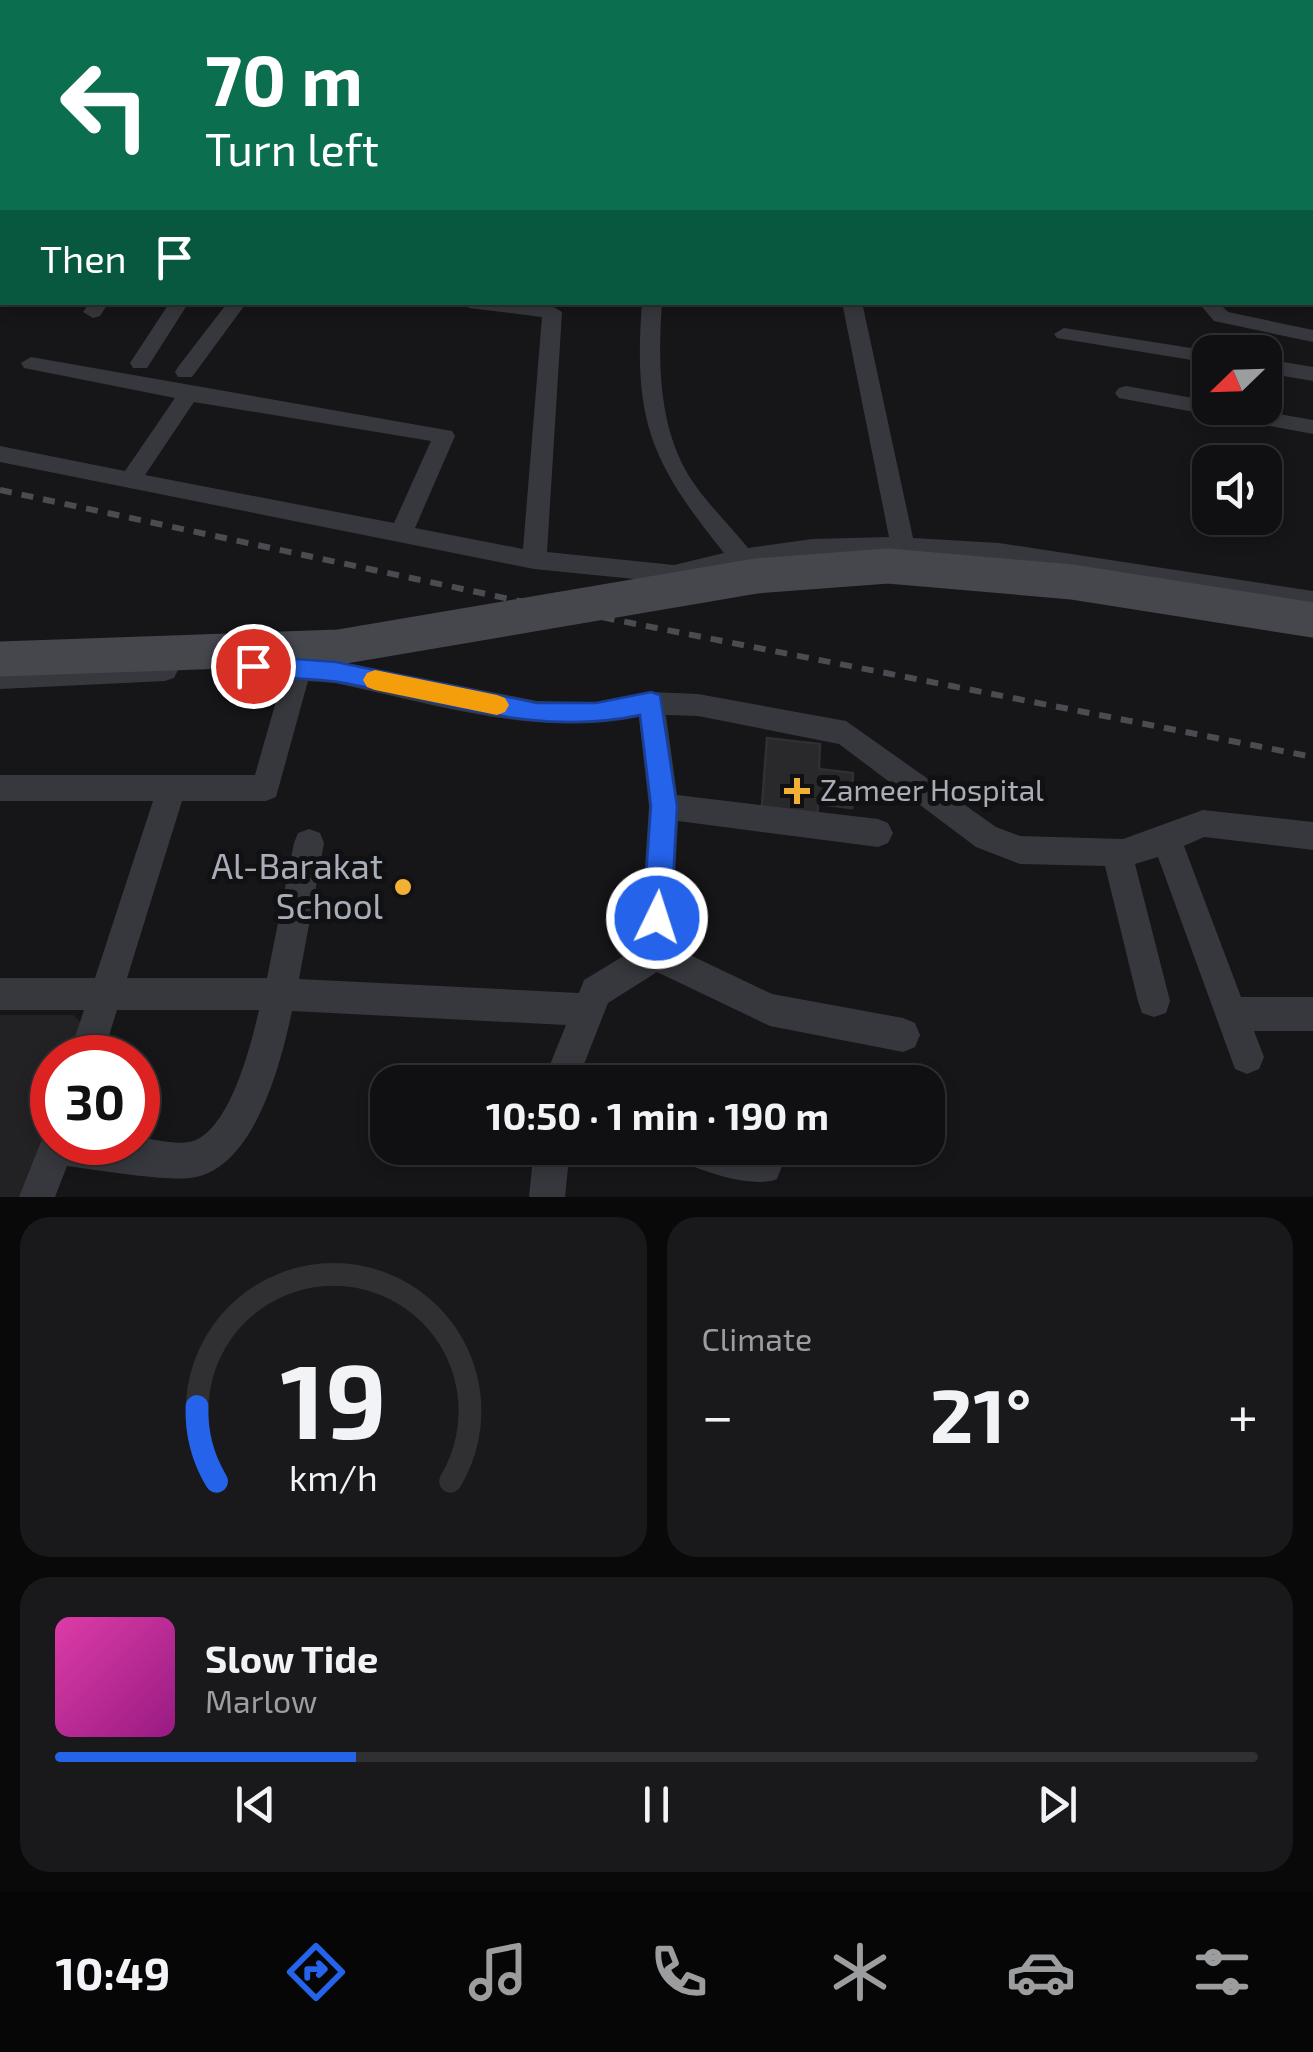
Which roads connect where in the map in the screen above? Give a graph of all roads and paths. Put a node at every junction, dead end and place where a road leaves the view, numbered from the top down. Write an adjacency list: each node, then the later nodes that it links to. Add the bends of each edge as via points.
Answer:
1 (178, 305): 11 (street)
2 (236, 305): 14 (street)
3 (494, 305): 22 (street, via 552,312)
4 (652, 305): 21 (street, via 654,408 666,453)
5 (853, 305): 20 (street)
6 (1210, 305): 8 (street, via 1221,317)
7 (1064, 334): 9 (street)
8 (1313, 336)
9 (1192, 355)
10 (31, 362): 14 (street)
11 (140, 363)
12 (1282, 369): 13 (street)
13 (1313, 374)
14 (187, 383): 18 (street); 19 (street, via 444,436)
15 (1126, 393): 16 (street)
16 (1313, 427)
17 (0, 454): 18 (street)
18 (130, 480): 19 (street)
19 (401, 534): 22 (street)
20 (903, 546): 21 (street); 23 (street, via 999,552)
21 (742, 558): 22 (street, via 674,574)
22 (534, 560)
23 (1313, 601)
24 (1313, 620): 25 (main road, bridge, via 1072,582 888,566 756,576 339,647)
25 (0, 659)
26 (298, 669): 27 (street); 28 (street, via 537,713 596,714); 30 (street, via 266,788)
27 (0, 678)
28 (651, 702): 31 (street); 36 (street, via 846,733 986,838 1020,850)
29 (0, 788): 30 (street)
30 (172, 788): 39 (street)
31 (664, 806): 32 (street); 37 (street)
32 (878, 834)
33 (1313, 836): 34 (street, via 1204,823)
34 (1166, 840): 36 (street); 43 (street)
35 (309, 843): 40 (street)
36 (1117, 852): 41 (street)
37 (655, 955): 42 (street, via 596,992); 46 (street, via 770,1010)
38 (0, 994): 39 (street)
39 (105, 994): 40 (street); 45 (street)
40 (278, 994): 42 (street); 49 (street, via 256,1083 223,1148 196,1160)
41 (1154, 1001)
42 (588, 1010): 48 (street)
43 (1230, 1014): 44 (street); 47 (street)
44 (1313, 1014)
45 (92, 1035)
46 (903, 1035)
47 (1246, 1057)
48 (567, 1065)
49 (160, 1156)
50 (50, 1165): 54 (street)
51 (550, 1165): 55 (street)
52 (760, 1165): 53 (street)
53 (764, 1166)
54 (38, 1197)
55 (547, 1197)

